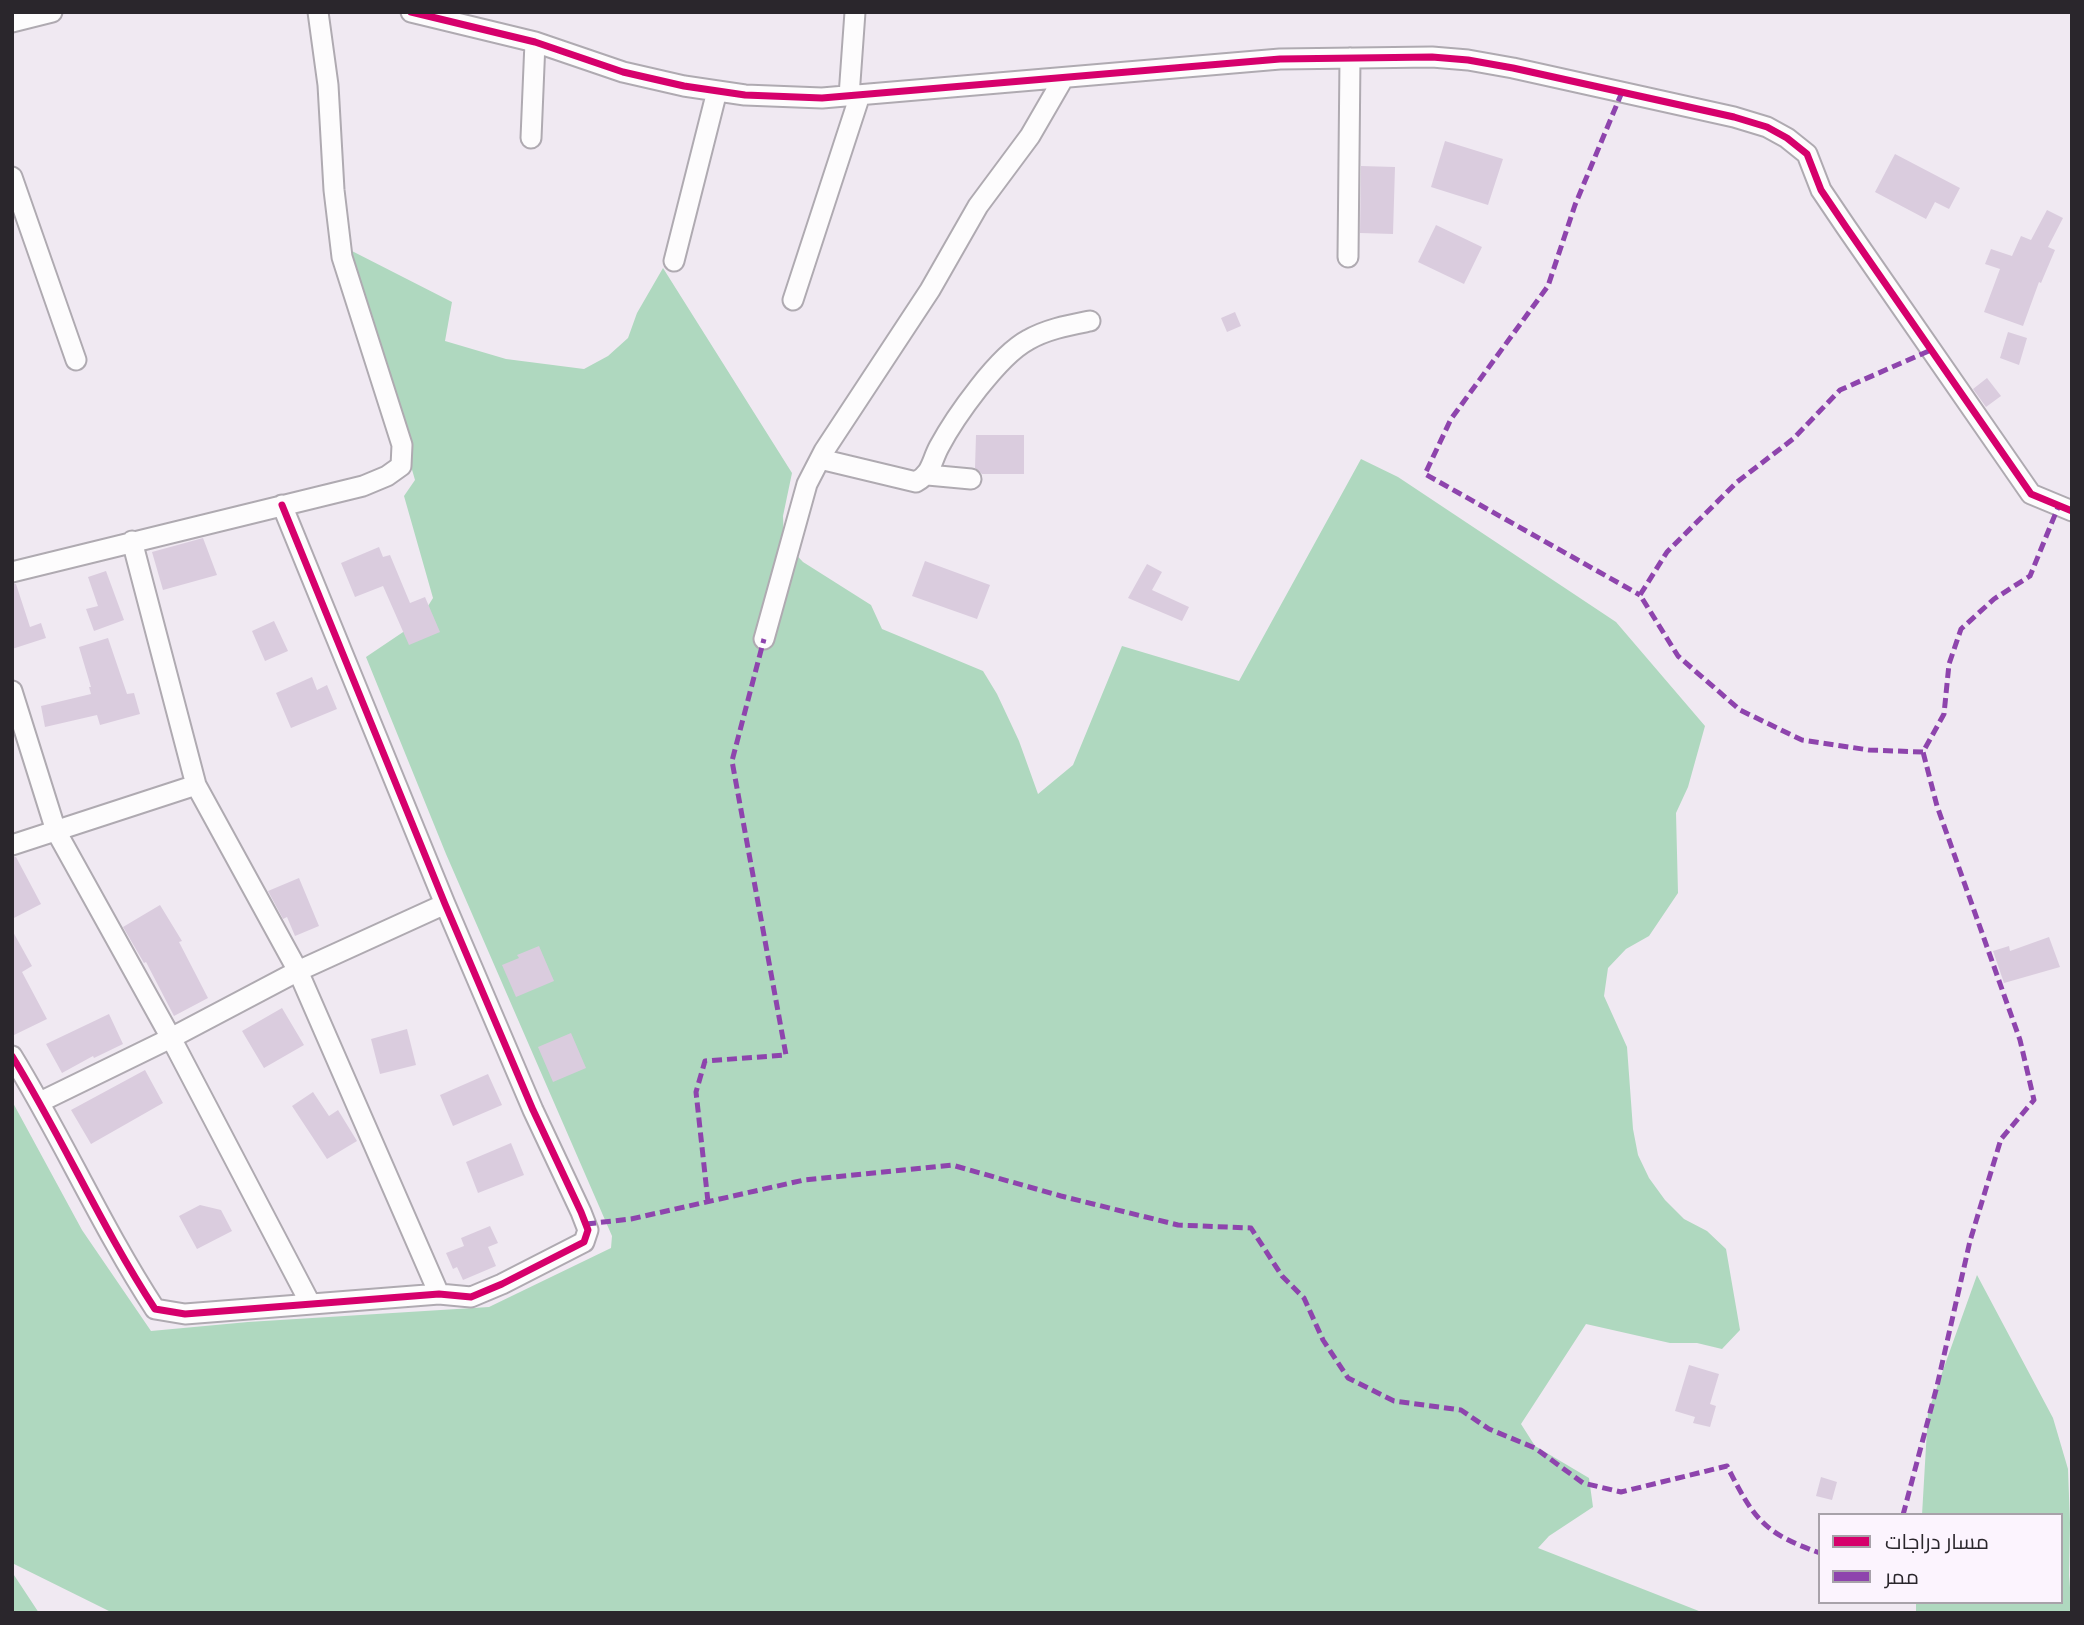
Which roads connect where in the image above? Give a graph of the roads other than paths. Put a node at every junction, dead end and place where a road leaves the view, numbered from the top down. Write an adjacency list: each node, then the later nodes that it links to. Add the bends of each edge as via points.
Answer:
1 (52, 12): 6 (street)
2 (318, 12): 22 (street, via 342,257 403,457 401,466 375,481)
3 (411, 12): 5 (street)
4 (855, 12): 11 (street)
5 (485, 21): 7 (street)
6 (12, 22)
7 (535, 42): 10 (street, via 623,72); 12 (street)
8 (1350, 58): 9 (street); 14 (street); 23 (street, via 1432,57 1502,66 1734,117 1787,138 1807,155 1821,190 2031,494)
9 (1063, 79): 11 (street); 19 (street)
10 (717, 92): 11 (street); 15 (street)
11 (855, 96): 16 (street)
12 (531, 138)
13 (12, 177): 18 (street)
14 (1348, 257)
15 (674, 261)
16 (793, 300)
17 (1090, 321): 20 (street, via 1027,340 998,365 939,448)
18 (76, 360)
19 (820, 459): 20 (street, via 916,482); 26 (street, via 807,484)
20 (928, 475): 21 (street)
21 (971, 479)
22 (282, 505): 24 (street); 31 (street)
23 (2072, 511)
24 (132, 541): 25 (street); 28 (street)
25 (12, 572)
26 (764, 639)
27 (12, 691): 29 (street)
28 (196, 785): 29 (street); 32 (street)
29 (56, 831): 30 (street); 33 (street)
30 (12, 845)
31 (445, 904): 32 (street); 36 (street, via 588,1230 584,1242 502,1284 471,1297)
32 (298, 971): 33 (street); 36 (street)
33 (171, 1038): 35 (street); 37 (street)
34 (12, 1056): 35 (street)
35 (40, 1102): 37 (street, via 126,1265 155,1309 185,1314)
36 (439, 1294): 37 (street)
37 (310, 1303)

